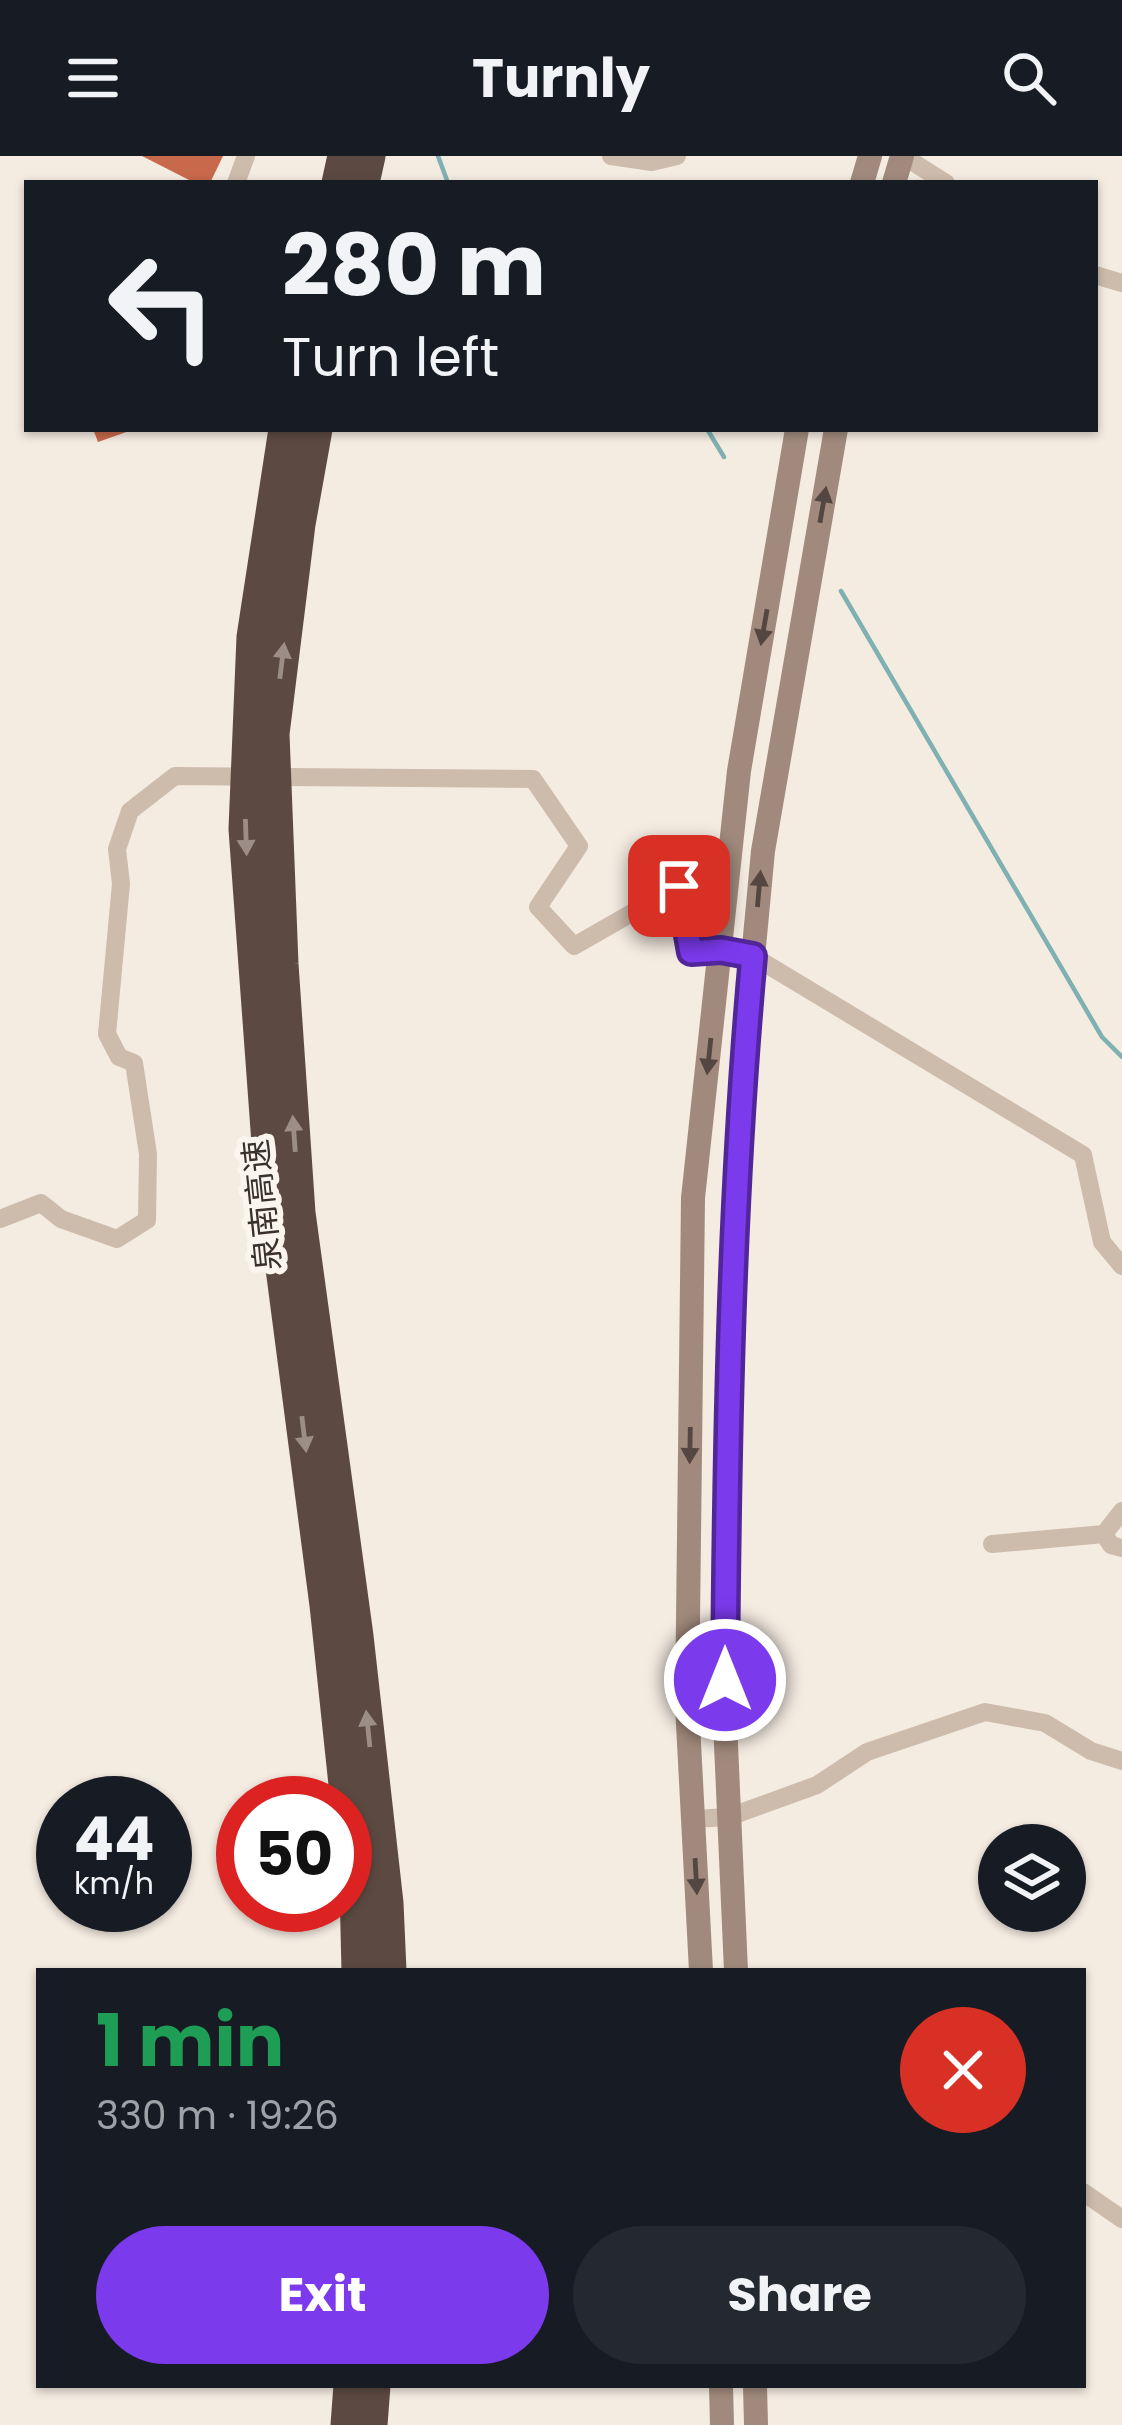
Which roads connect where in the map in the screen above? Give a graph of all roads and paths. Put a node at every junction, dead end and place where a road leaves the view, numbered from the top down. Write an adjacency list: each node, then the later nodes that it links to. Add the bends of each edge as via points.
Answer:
1 (611, 156): 2 (street)
2 (676, 156)
3 (902, 156): 4 (street)
4 (941, 180)
5 (285, 432): 20 (highway, 泉南高速, one-way to 20, via 253,637 245,829 271,1184 328,1628)
6 (315, 432): 21 (highway, 泉南高速, one-way to 6, via 357,1636 299,1214 282,964 273,734)
7 (796, 432): 9 (main road, one-way to 9, via 739,770)
8 (835, 432): 10 (main road, one-way to 8, via 763,851)
9 (721, 950): 10 (street); 11 (street, via 691,952 679,886 574,946 538,907 579,846 532,779 175,776 130,811 117,848 107,1034 119,1057 134,1063 148,1154 147,1220 117,1239 61,1220 41,1203); 19 (main road, one-way to 19, via 693,1198)
10 (753, 956): 12 (street, via 1083,1155 1102,1242); 18 (main road, via 727,1468)
11 (0, 1219)
12 (1122, 1266)
13 (1122, 1511): 14 (street)
14 (1104, 1534): 15 (street); 16 (street)
15 (992, 1544)
16 (1122, 1548)
17 (1122, 1761): 18 (street, via 1046,1723 986,1712 867,1752 817,1785)
18 (729, 1817): 19 (street); 23 (main road)
19 (693, 1819): 22 (main road, one-way to 22)
20 (358, 1968)
21 (390, 1968)
22 (701, 1968)
23 (736, 1968)
24 (1086, 2194): 25 (street)
25 (1122, 2219)
26 (350, 2388): 30 (highway)
27 (376, 2388): 31 (highway)
28 (721, 2388): 32 (main road)
29 (754, 2388): 33 (main road)
30 (347, 2425)
31 (374, 2425)
32 (722, 2425)
33 (756, 2425)

